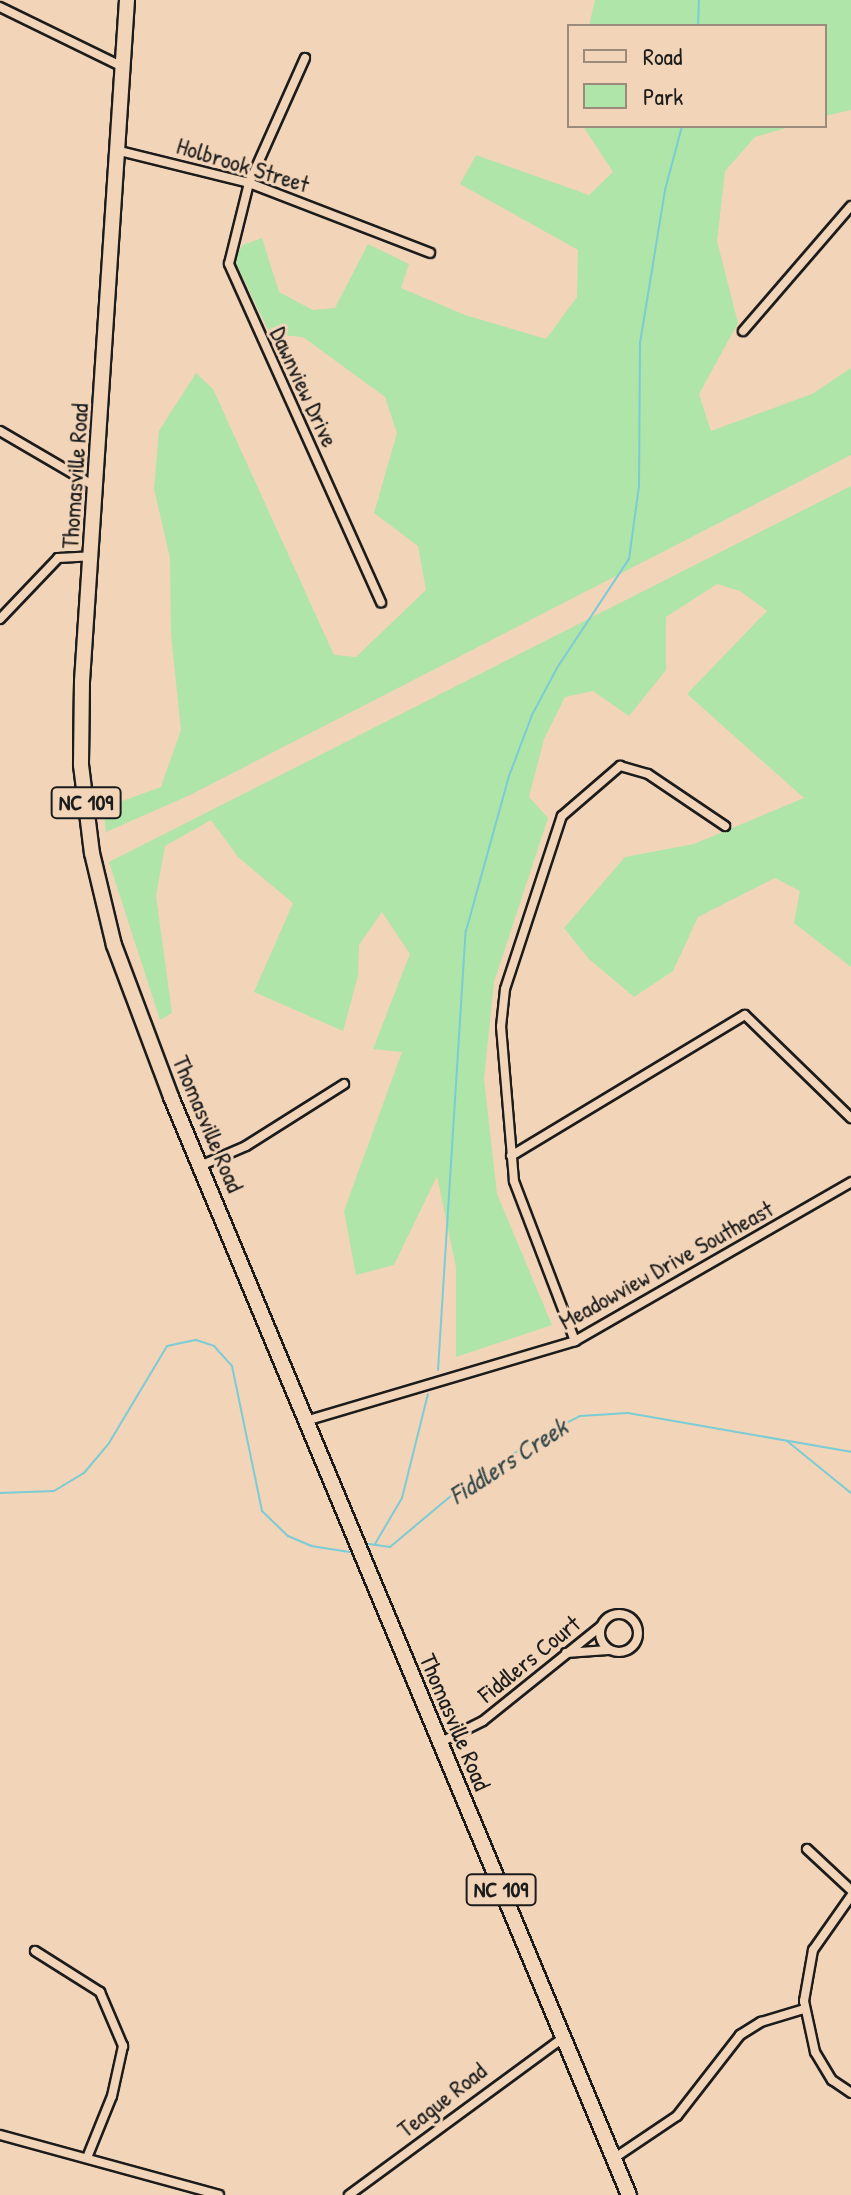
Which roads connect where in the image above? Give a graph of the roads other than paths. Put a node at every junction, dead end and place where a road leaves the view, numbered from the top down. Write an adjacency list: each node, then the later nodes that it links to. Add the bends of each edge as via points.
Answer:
1 (127, 0): 4 (main road, Thomasville Road / NC 109)
2 (0, 7): 4 (street)
3 (305, 58): 6 (street, Dawnview Drive)
4 (123, 67): 5 (main road, Thomasville Road / NC 109)
5 (120, 151): 6 (street, Holbrook Street); 11 (main road, Thomasville Road / NC 109)
6 (249, 183): 8 (street, Holbrook Street); 13 (street, Dawnview Drive, via 229,264)
7 (851, 206): 9 (street)
8 (430, 253)
9 (743, 331)
10 (0, 431): 11 (street)
11 (96, 488): 12 (main road, Thomasville Road / NC 109)
12 (91, 556): 14 (street, via 58,558); 19 (main road, Thomasville Road / NC 109, via 81,765 92,853 114,945)
13 (381, 602)
14 (0, 619)
15 (725, 826): 18 (street, via 648,774 620,766 562,816 505,989 501,1027)
16 (344, 1084): 19 (street, via 246,1146)
17 (851, 1118): 18 (street, via 745,1015)
18 (511, 1156): 21 (street, via 521,1206)
19 (200, 1166): 22 (main road, Thomasville Road / NC 109)
20 (851, 1182): 21 (street, Meadowview Drive Southeast)
21 (575, 1341): 22 (street, Meadowview Drive Southeast)
22 (309, 1420): 26 (main road, Thomasville Road / NC 109)
23 (601, 1626): 24 (street, Fiddlers Court, via 601,1638); 24 (street, Fiddlers Court, via 617,1613 637,1627 629,1649); 25 (street, Fiddlers Court)
24 (612, 1651): 25 (street)
25 (565, 1653): 26 (street, Fiddlers Court, via 483,1721)
26 (439, 1743): 31 (main road, Thomasville Road / NC 109)
27 (807, 1849): 28 (street)
28 (851, 1893): 30 (street, via 813,1950)
29 (35, 1951): 34 (street, via 100,1992 123,2046 112,2096)
30 (804, 2009): 32 (street, via 824,2070); 35 (street, via 761,2022 740,2035 677,2116)
31 (561, 2039): 35 (main road, Thomasville Road / NC 109); 37 (street, Teague Road)
32 (851, 2093)
33 (0, 2135): 34 (street)
34 (87, 2158): 36 (street)
35 (613, 2159): 38 (main road, Thomasville Road / NC 109)
36 (216, 2195)
37 (349, 2195)
38 (629, 2195)

